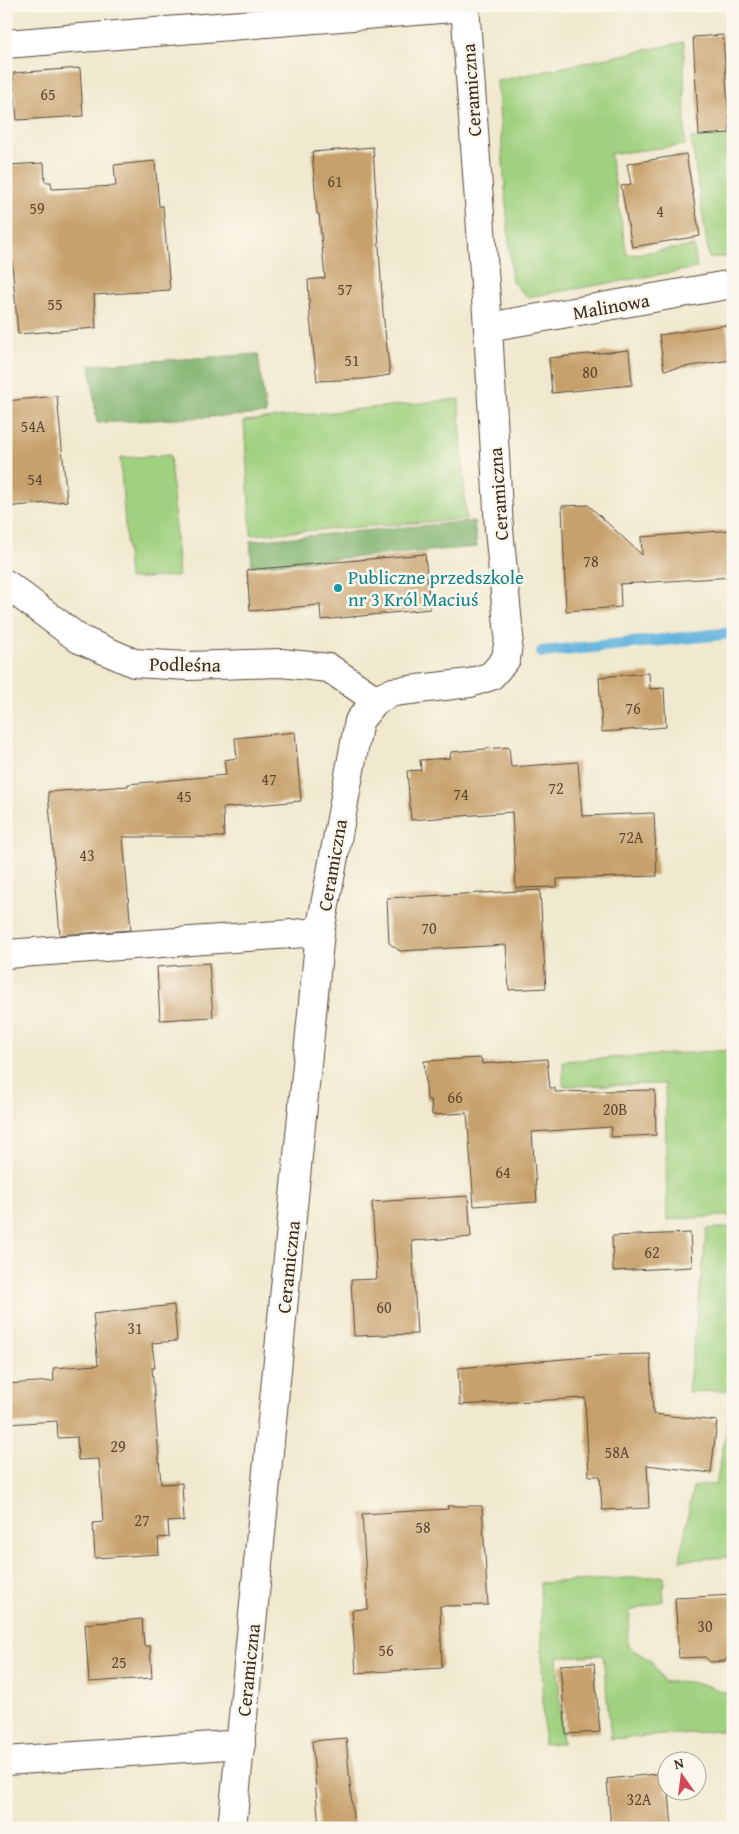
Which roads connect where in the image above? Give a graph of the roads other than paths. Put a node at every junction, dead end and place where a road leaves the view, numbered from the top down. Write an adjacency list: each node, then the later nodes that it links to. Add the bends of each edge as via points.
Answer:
1 (465, 7): 2 (street, Ceramiczna); 4 (street, Ceramiczna)
2 (6, 44)
3 (733, 284): 4 (street, Malinowa)
4 (488, 327): 6 (street, Ceramiczna, via 499,529 509,636 506,659 491,676 477,681 393,692)
5 (6, 584): 6 (street, Podleśna, via 79,639 134,663 188,666 281,663 329,668)
6 (376, 700): 7 (street, Ceramiczna, via 359,721)
7 (320, 932): 8 (street); 9 (street, Ceramiczna)
8 (6, 954)
9 (241, 1744): 10 (street); 11 (street, Ceramiczna)
10 (6, 1761)
11 (232, 1828)

